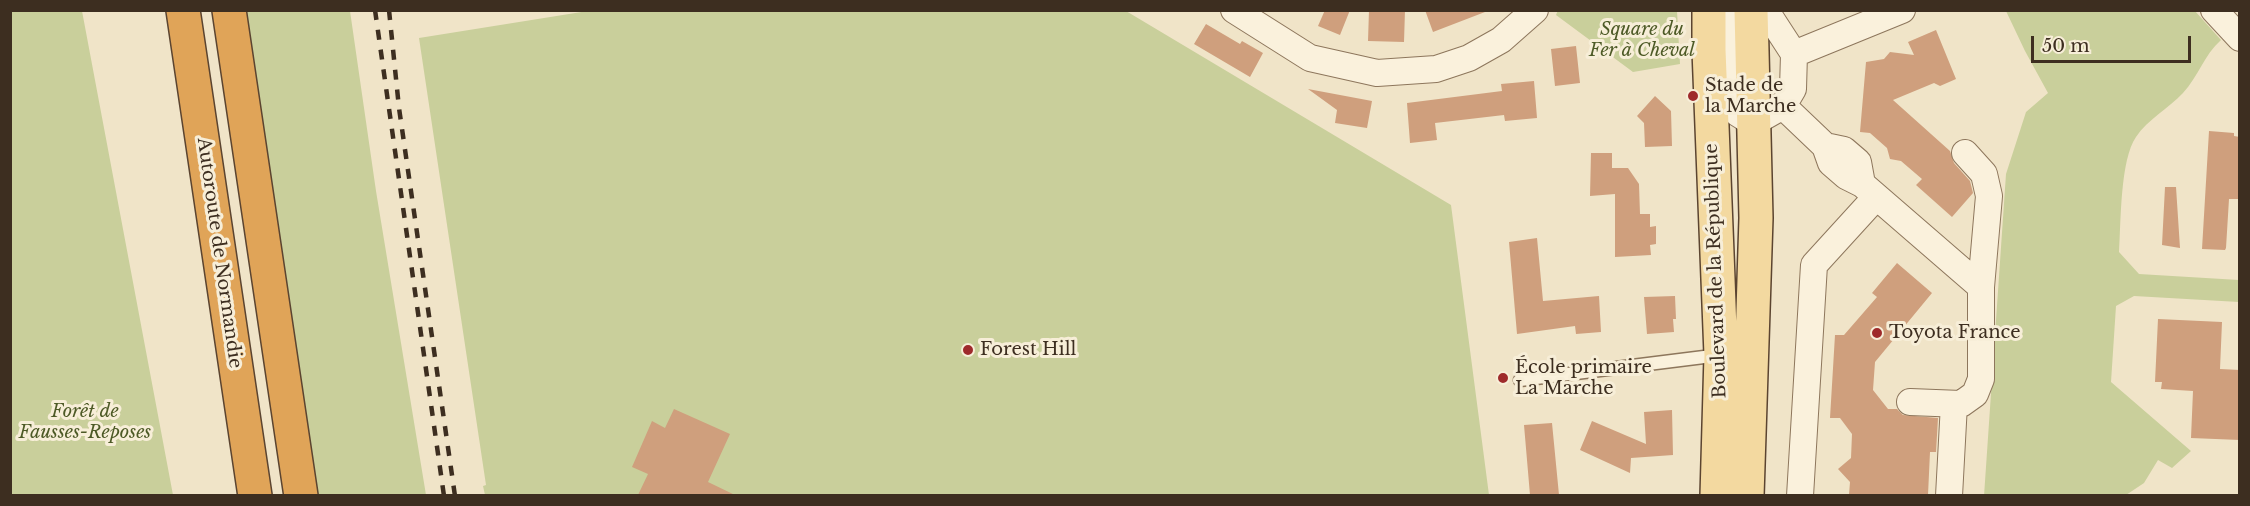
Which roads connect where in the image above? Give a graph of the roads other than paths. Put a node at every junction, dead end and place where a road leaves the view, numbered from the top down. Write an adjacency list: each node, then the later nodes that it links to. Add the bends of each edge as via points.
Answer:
1 (183, 10): 22 (highway, Autoroute de Normandie)
2 (229, 10): 23 (highway)
3 (1234, 10): 4 (street, via 1310,58 1377,74 1436,69 1469,58 1501,40)
4 (1535, 10)
5 (1709, 10): 18 (main road, Boulevard de la République)
6 (1732, 10): 14 (street, via 1731,95 1737,113)
7 (1752, 10): 12 (street, via 1770,17); 14 (main road, Boulevard de la République)
8 (1858, 10): 12 (street)
9 (1902, 10): 12 (street)
10 (2214, 10): 11 (street)
11 (2240, 38)
12 (1789, 47): 13 (street, via 1793,89)
13 (1783, 106): 14 (street); 16 (street, via 1825,146 1831,163)
14 (1754, 123): 25 (main road, Boulevard de la République, via 1756,218)
15 (1965, 153): 17 (street, via 1984,174 1989,196)
16 (1869, 191): 17 (street); 26 (street, via 1814,265)
17 (1982, 287): 21 (street, via 1981,379 1975,394 1961,404)
18 (1721, 355): 19 (lane); 24 (main road, Boulevard de la République)
19 (1520, 380)
20 (1910, 402): 21 (street)
21 (1953, 404): 27 (street)
22 (255, 495)
23 (301, 495)
24 (1717, 495)
25 (1747, 495)
26 (1800, 495)
27 (1949, 495)

